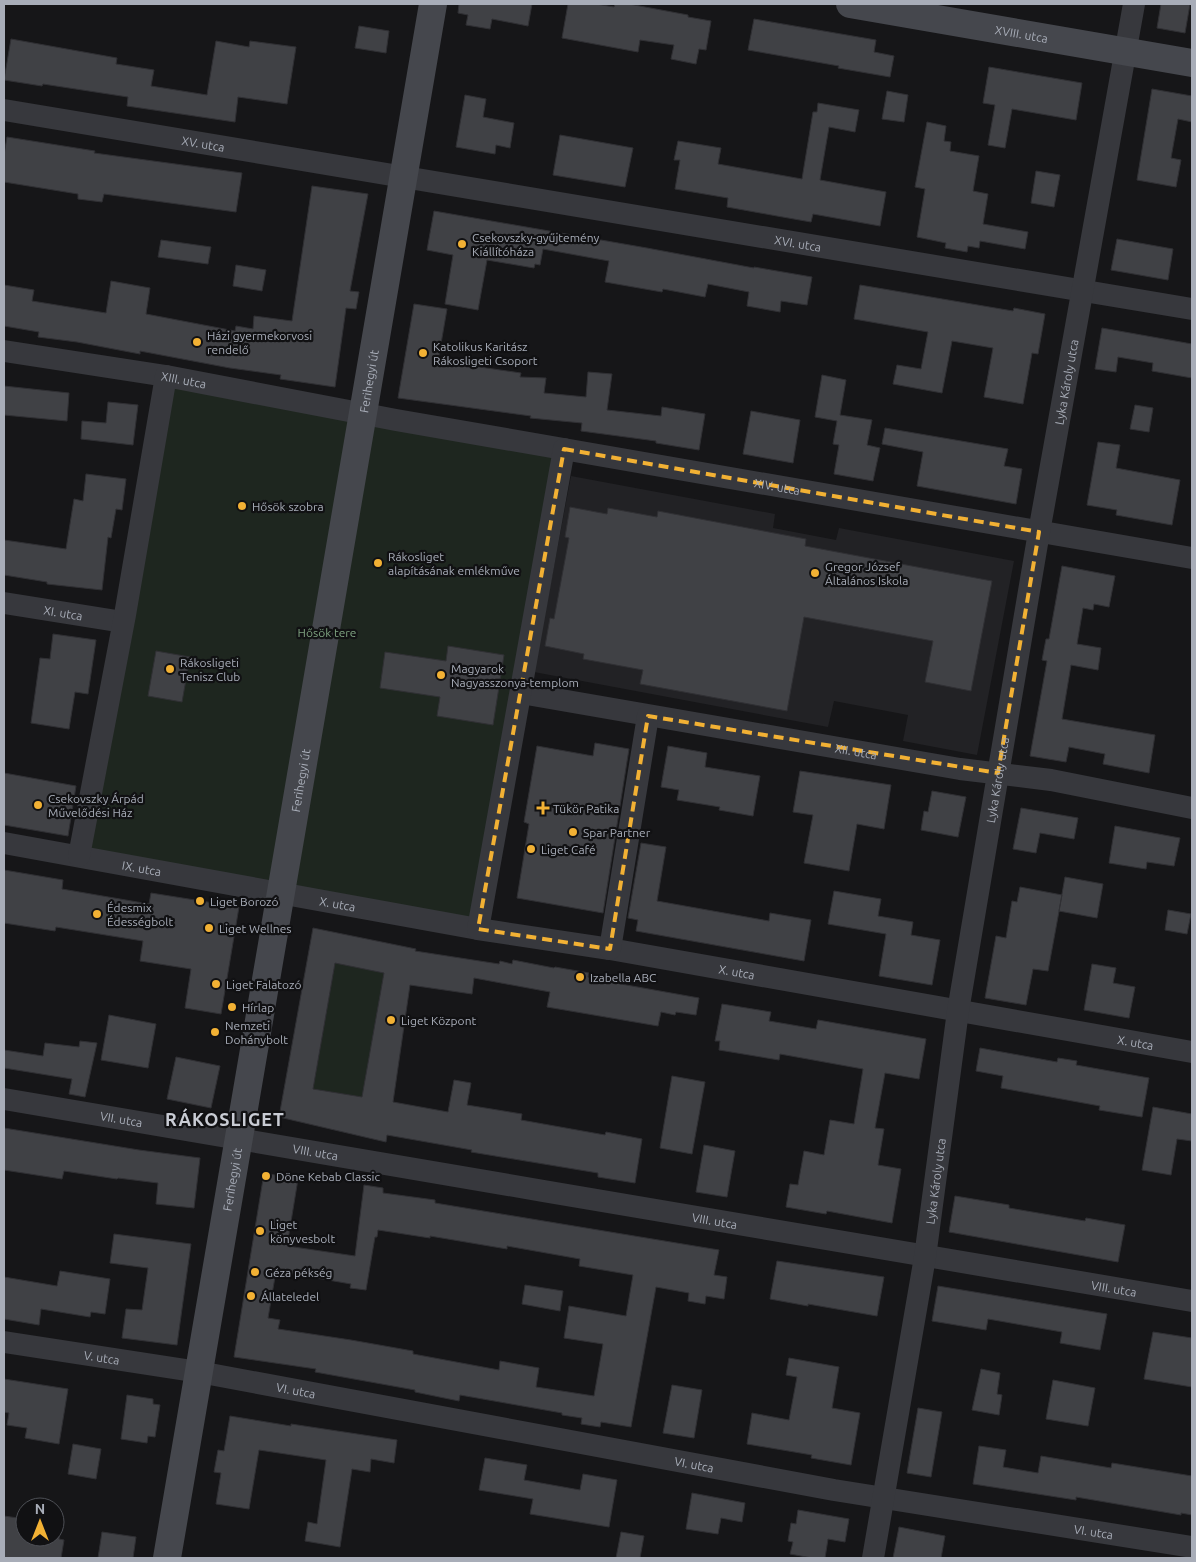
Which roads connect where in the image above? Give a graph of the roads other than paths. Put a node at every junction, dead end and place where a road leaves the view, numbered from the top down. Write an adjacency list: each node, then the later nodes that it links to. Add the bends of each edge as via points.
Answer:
1 (433, 4): 7 (street, Ferihegyi út)
2 (850, 4): 4 (street, XVIII. utca)
3 (1134, 4): 4 (street, Lyka Károly utca)
4 (1125, 52): 5 (street, XVIII. utca); 8 (street, Lyka Károly utca)
5 (1192, 63)
6 (4, 110): 7 (street, XV. utca)
7 (403, 178): 8 (street, XVI. utca); 12 (street, Ferihegyi út)
8 (1083, 291): 9 (street, XVI. utca); 14 (street, Lyka Károly utca)
9 (1192, 309)
10 (4, 351): 11 (street, XIII. utca)
11 (166, 376): 12 (street, XIII. utca); 17 (street)
12 (363, 414): 13 (street, XIV. utca); 24 (street, Ferihegyi út)
13 (564, 449): 14 (street, XIV. utca); 18 (street)
14 (1039, 532): 15 (street, XIV. utca); 20 (street, Lyka Károly utca)
15 (1192, 558)
16 (4, 603): 17 (street, XI. utca)
17 (123, 622): 23 (street)
18 (521, 693): 19 (street, XII. utca); 25 (street)
19 (648, 716): 20 (street, XII. utca); 26 (street)
20 (998, 773): 21 (street, XII. utca, via 1051,780); 27 (street, Lyka Károly utca)
21 (1192, 808)
22 (4, 843): 23 (street, IX. utca)
23 (79, 856): 24 (street, IX. utca)
24 (280, 894): 25 (street, X. utca); 30 (street, Ferihegyi út)
25 (478, 929): 26 (street, X. utca)
26 (610, 949): 27 (street, X. utca)
27 (958, 1011): 28 (street, X. utca); 31 (street, Lyka Károly utca)
28 (1192, 1052)
29 (4, 1099): 30 (street, VII. utca)
30 (239, 1138): 31 (street, VIII. utca); 34 (street, Ferihegyi út)
31 (925, 1257): 32 (street, VIII. utca); 35 (street, Lyka Károly utca)
32 (1192, 1301)
33 (4, 1342): 34 (street, V. utca)
34 (199, 1372): 35 (street, VI. utca); 37 (street, Ferihegyi út)
35 (884, 1498): 36 (street, VI. utca); 38 (street, Lyka Károly utca)
36 (1192, 1546)
37 (167, 1558)
38 (874, 1558)

